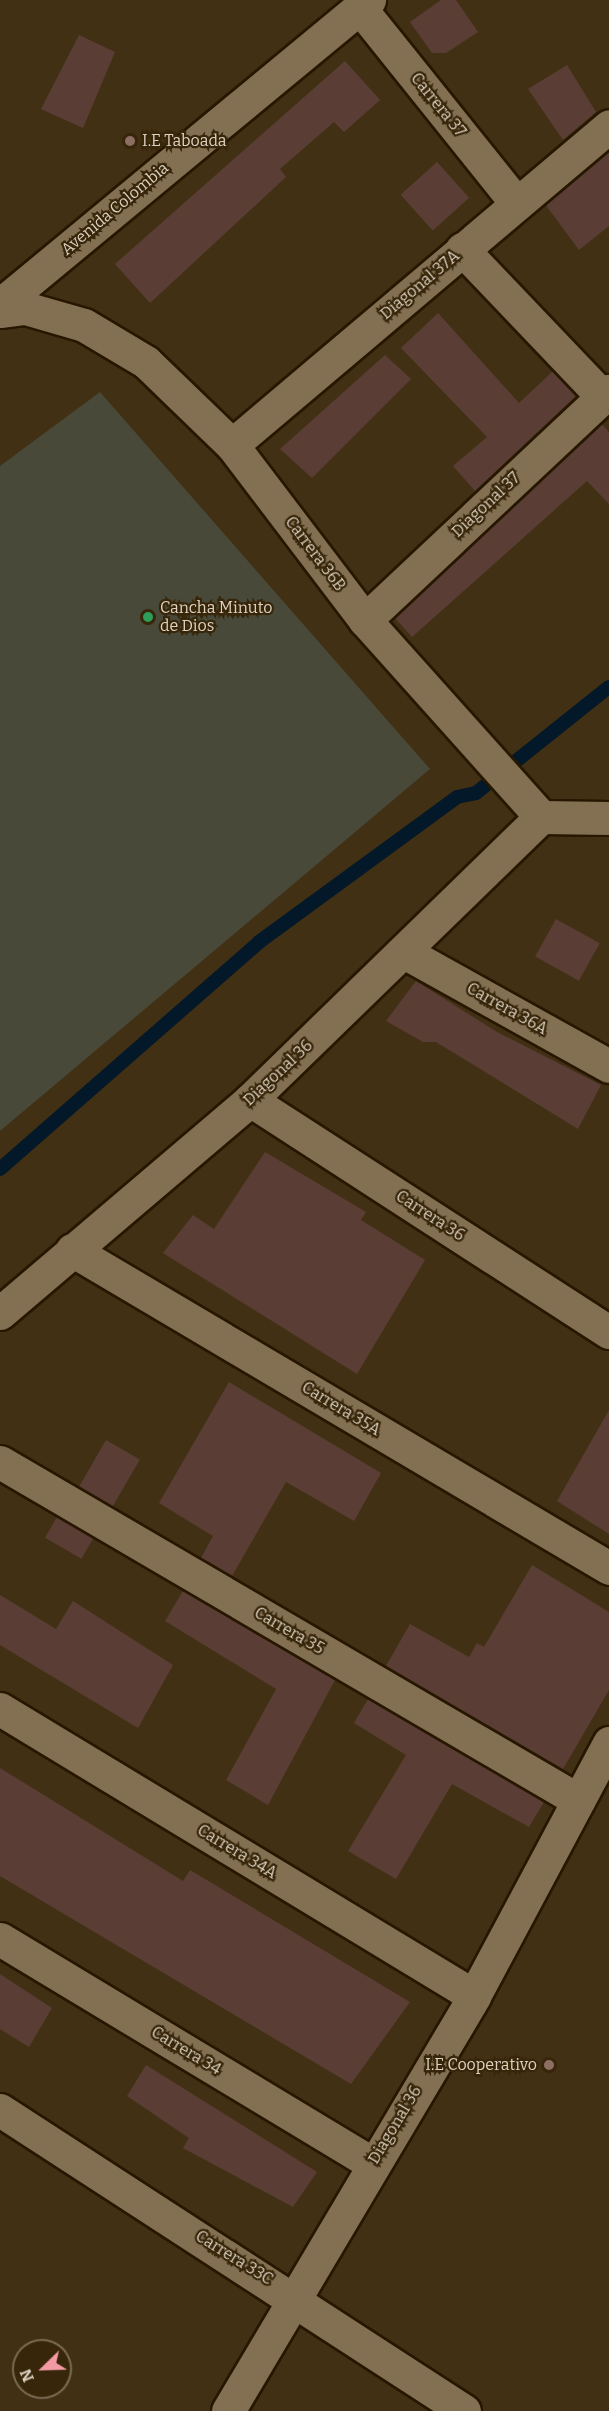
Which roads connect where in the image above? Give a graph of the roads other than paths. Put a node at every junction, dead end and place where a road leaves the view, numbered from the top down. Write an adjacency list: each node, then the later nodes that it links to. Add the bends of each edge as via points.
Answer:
1 (364, 4): 3 (street, Carrera 37); 5 (street, Avenida Colombia)
2 (609, 126): 3 (street, Diagonal 37A)
3 (516, 203): 4 (street, Diagonal 37A)
4 (462, 249): 7 (street); 8 (street, Diagonal 37A)
5 (0, 304)
6 (0, 311): 8 (street, Carrera 36B, via 44,313 112,339 146,362)
7 (604, 402): 9 (street, Diagonal 37)
8 (232, 445): 9 (street, Carrera 36B)
9 (365, 620): 10 (street, Carrera 36B)
10 (541, 817): 11 (street); 12 (street, Diagonal 36)
11 (609, 818)
12 (406, 953): 13 (street, Carrera 36A); 14 (street, Diagonal 36)
13 (609, 1066)
14 (250, 1100): 15 (street, Diagonal 36); 17 (street, Carrera 36)
15 (72, 1250): 16 (street, Diagonal 36); 19 (street, Carrera 35A)
16 (0, 1313)
17 (609, 1332)
18 (0, 1462): 22 (street, Carrera 35)
19 (609, 1568)
20 (0, 1709): 24 (street, Carrera 34A)
21 (609, 1743): 22 (street, Diagonal 36)
22 (578, 1800): 24 (street, Diagonal 36)
23 (0, 1939): 26 (street, Carrera 34)
24 (474, 1996): 26 (street, Diagonal 36)
25 (0, 2110): 27 (street, Carrera 33C)
26 (371, 2163): 27 (street, Diagonal 36)
27 (293, 2296): 28 (street, Diagonal 36); 29 (street, Carrera 33C)
28 (228, 2411)
29 (464, 2411)

